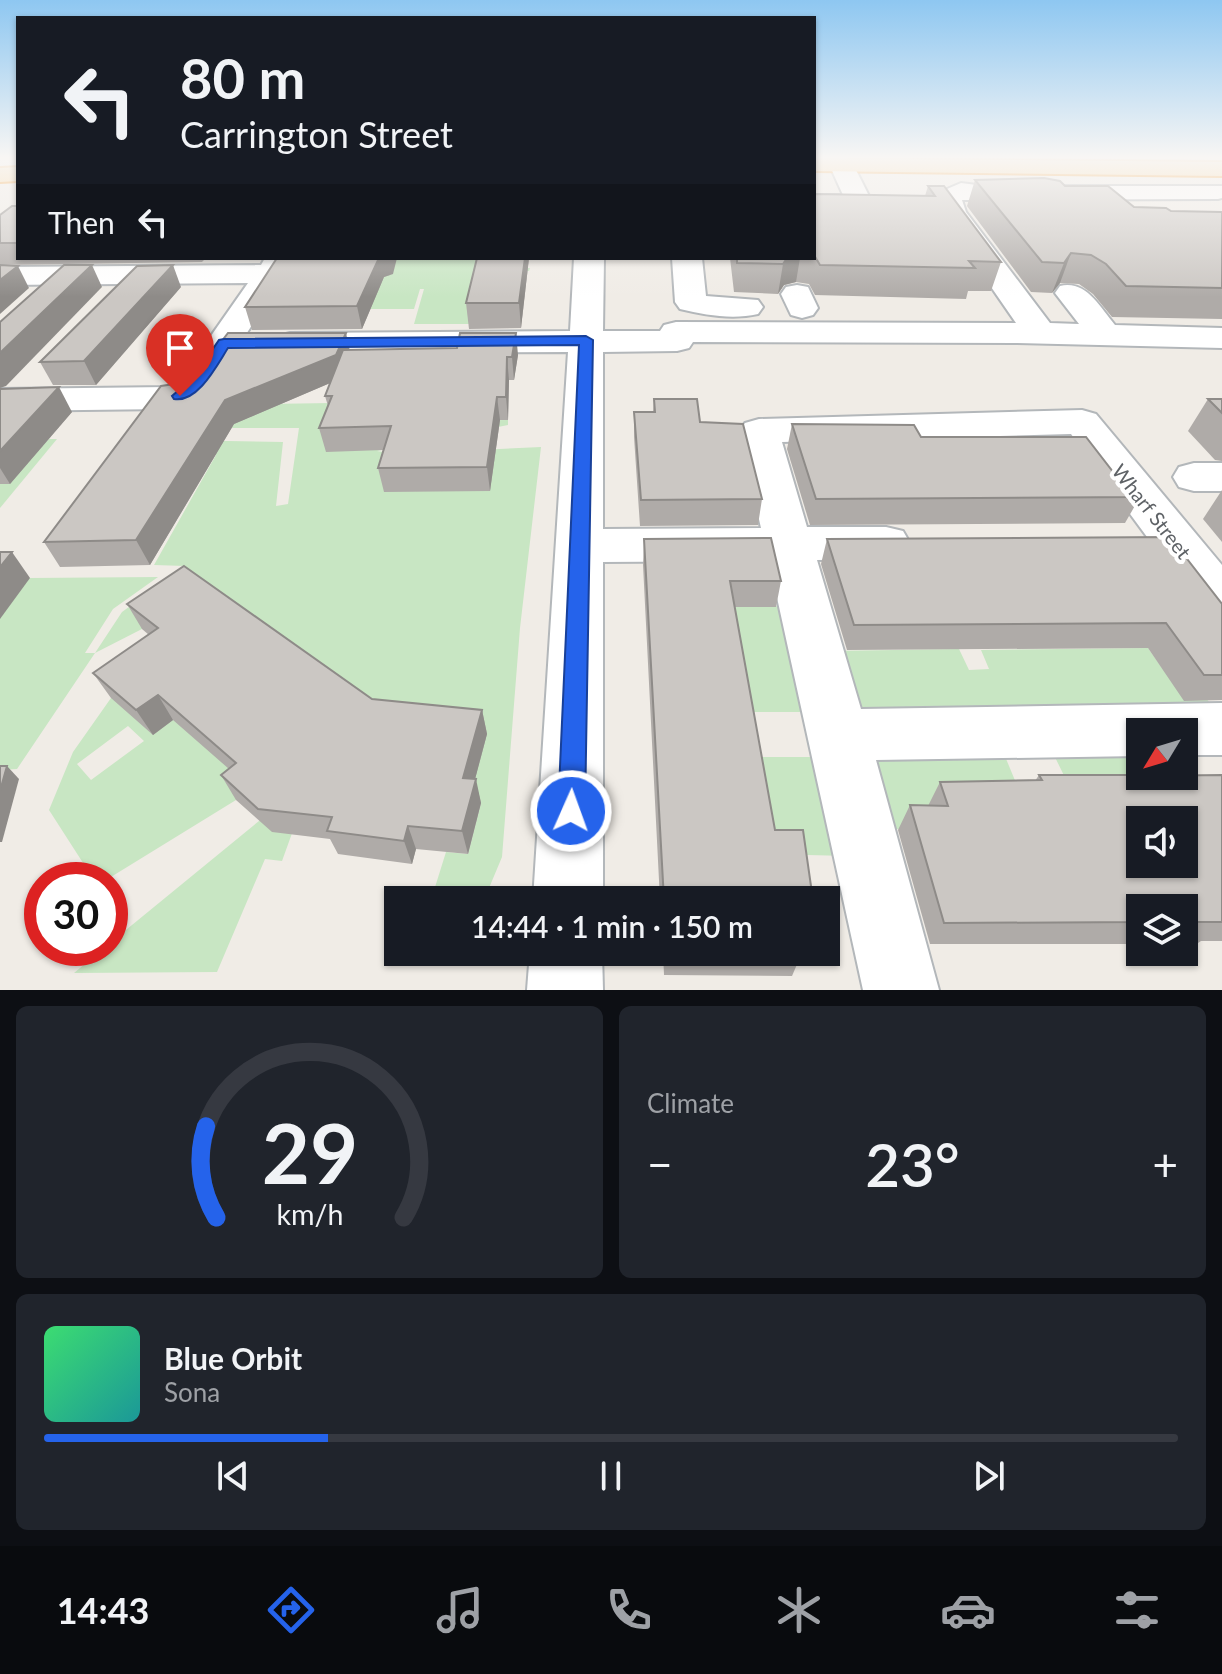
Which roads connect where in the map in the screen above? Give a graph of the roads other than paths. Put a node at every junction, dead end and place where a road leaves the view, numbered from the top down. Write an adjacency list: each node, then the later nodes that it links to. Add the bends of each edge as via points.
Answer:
1 (827, 204): 2 (street, via 869,208)
2 (867, 204)
3 (951, 204): 17 (street)
4 (1108, 204): 5 (street, via 1141,215)
5 (1180, 204)
6 (589, 260): 20 (street)
7 (687, 260): 16 (street, via 691,302)
8 (274, 266): 10 (street); 21 (street)
9 (66, 275): 10 (street); 11 (street); 14 (street)
10 (136, 275): 15 (street)
11 (0, 276)
12 (1071, 293): 18 (street)
13 (904, 297): 16 (street, via 909,309 799,301)
14 (34, 305)
15 (103, 307)
16 (715, 319): 17 (street); 20 (street, via 676,332 677,341)
17 (1039, 331): 18 (street)
18 (1105, 334): 19 (street)
19 (1222, 338)
20 (586, 340): 21 (street); 28 (street)
21 (224, 343): 23 (street, via 198,381 180,396)
22 (49, 363): 23 (street)
23 (10, 400)
24 (1125, 542): 25 (street)
25 (1175, 542): 27 (street, Wharf Street, via 1082,422 759,431); 29 (street, Wharf Street)
26 (926, 543): 27 (street)
27 (787, 544): 28 (street); 31 (street)
28 (581, 546): 32 (street)
29 (1222, 600)
30 (1222, 729): 31 (street)
31 (839, 735): 35 (street)
32 (569, 886)
33 (566, 966): 34 (street)
34 (565, 990)
35 (901, 990)

